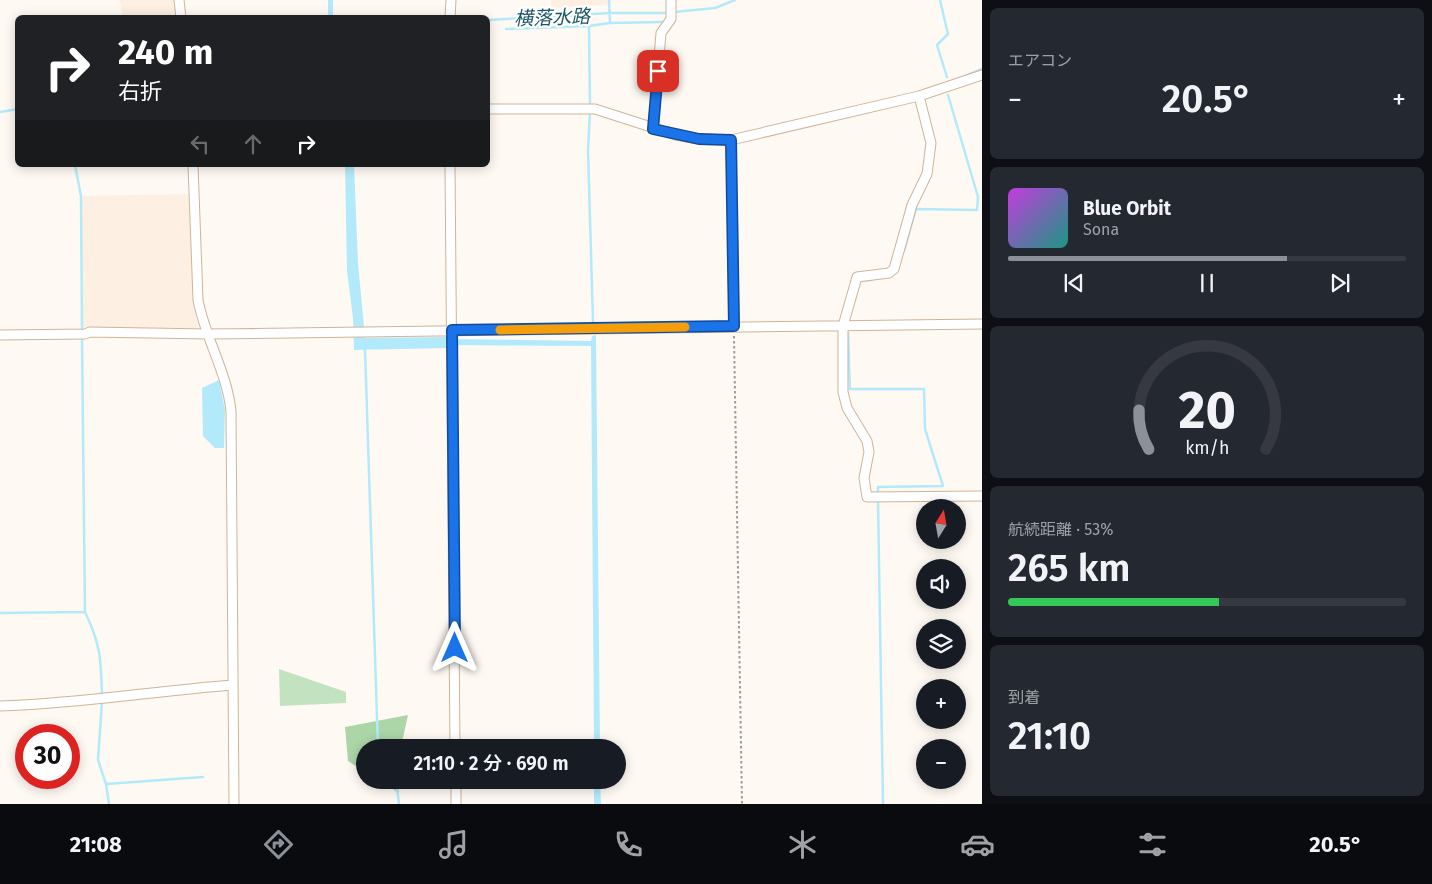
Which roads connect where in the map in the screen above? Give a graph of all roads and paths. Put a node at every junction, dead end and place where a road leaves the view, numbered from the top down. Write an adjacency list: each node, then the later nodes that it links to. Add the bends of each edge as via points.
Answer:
1 (179, 0): 4 (street)
2 (451, 0): 5 (street)
3 (671, 2): 9 (street, via 671,20 661,33)
4 (181, 15)
5 (450, 15)
6 (982, 75): 7 (street)
7 (919, 96): 10 (street); 15 (street, via 931,143 927,174 912,205 894,269 889,273 856,277)
8 (490, 110): 9 (street, via 590,109)
9 (653, 129): 10 (street, via 699,139)
10 (731, 140): 14 (street)
11 (193, 167): 17 (street, via 198,300)
12 (450, 167): 16 (street)
13 (982, 324): 15 (street)
14 (734, 326): 15 (street); 16 (street); 26 (path)
15 (843, 326): 19 (street, via 843,392 847,408 867,441 869,452 864,478 866,497)
16 (452, 330): 17 (street); 22 (street)
17 (208, 334): 18 (street, via 90,332); 20 (street, via 225,380 231,411)
18 (0, 335)
19 (982, 496)
20 (232, 685): 21 (street, via 48,705); 24 (street)
21 (0, 706)
22 (455, 739)
23 (456, 789): 25 (street)
24 (234, 804)
25 (456, 804)
26 (742, 804)

